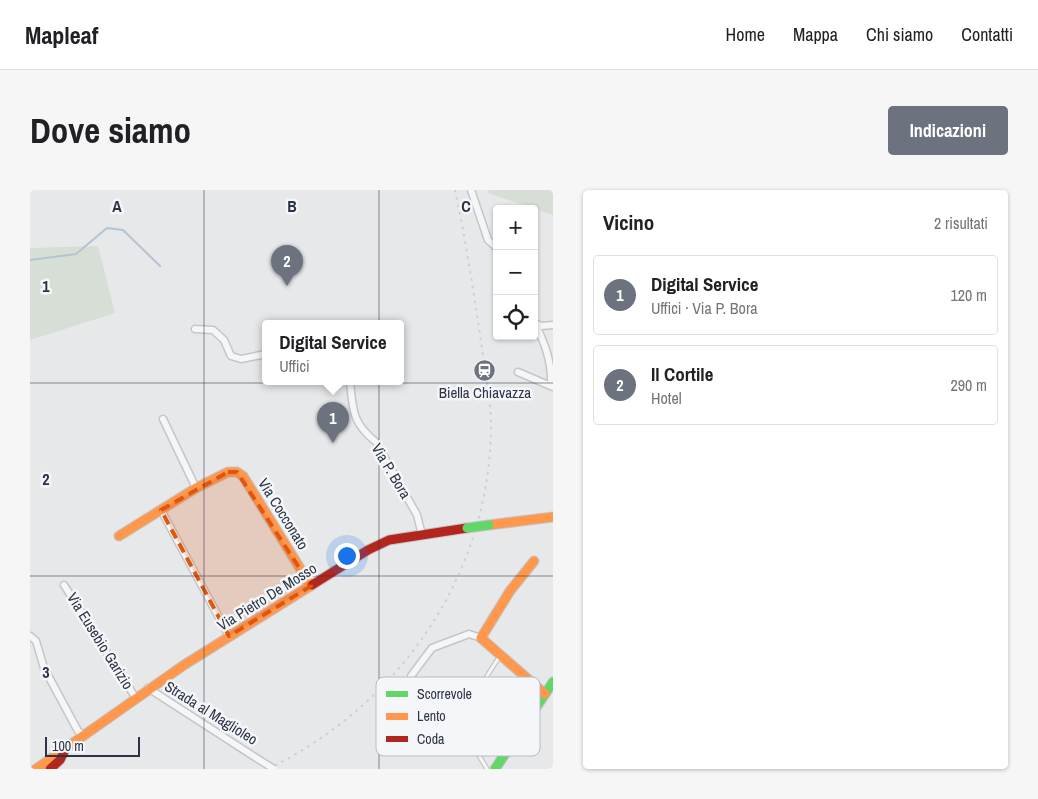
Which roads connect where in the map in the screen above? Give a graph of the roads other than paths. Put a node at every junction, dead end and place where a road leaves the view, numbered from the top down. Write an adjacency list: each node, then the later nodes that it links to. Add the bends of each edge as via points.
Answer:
1 (471, 190): 2 (street, via 488,240)
2 (493, 244)
3 (538, 324): 4 (street)
4 (553, 325)
5 (195, 329): 7 (street, via 213,330 224,340 231,356 241,359)
6 (538, 330): 10 (street, via 552,369)
7 (262, 355)
8 (518, 372): 10 (street)
9 (350, 385): 15 (street, Via P. Bora, via 353,416 376,442 417,515)
10 (552, 386)
11 (163, 419): 12 (street)
12 (196, 488): 13 (main road, Via Cocconato); 19 (main road, Via Cocconato, via 228,472 243,476)
13 (161, 510): 16 (main road, Via Cocconato); 21 (street)
14 (553, 517): 15 (main road, Via Pietro De Mosso, bridge)
15 (422, 535): 19 (main road, Via Pietro De Mosso, via 378,544)
16 (119, 536)
17 (534, 561): 22 (main road, via 510,591)
18 (64, 584): 31 (street, Via Eusebio Garizio)
19 (311, 586): 21 (main road, Via Pietro De Mosso)
20 (30, 636): 33 (street, via 36,641 44,668 78,731)
21 (230, 636): 28 (main road, Via Pietro De Mosso)
22 (481, 638): 23 (main road); 24 (street, via 469,634 432,648)
23 (501, 656): 25 (lane); 26 (main road)
24 (411, 676)
25 (486, 677)
26 (525, 677)
27 (553, 682): 30 (main road)
28 (148, 688): 31 (main road, Strada al Maglioleo); 39 (street, Strada al Maglioleo, bridge)
29 (540, 690): 30 (main road)
30 (545, 694): 32 (main road)
31 (135, 697): 33 (main road, Strada al Maglioleo)
32 (540, 702)
33 (85, 736): 34 (main road, Strada al Maglioleo)
34 (64, 752): 37 (main road, Strada al Maglioleo); 38 (main road)
35 (481, 756): 40 (lane)
36 (504, 756): 41 (main road)
37 (36, 769)
38 (50, 769)
39 (274, 769)
40 (488, 769)
41 (495, 769)

